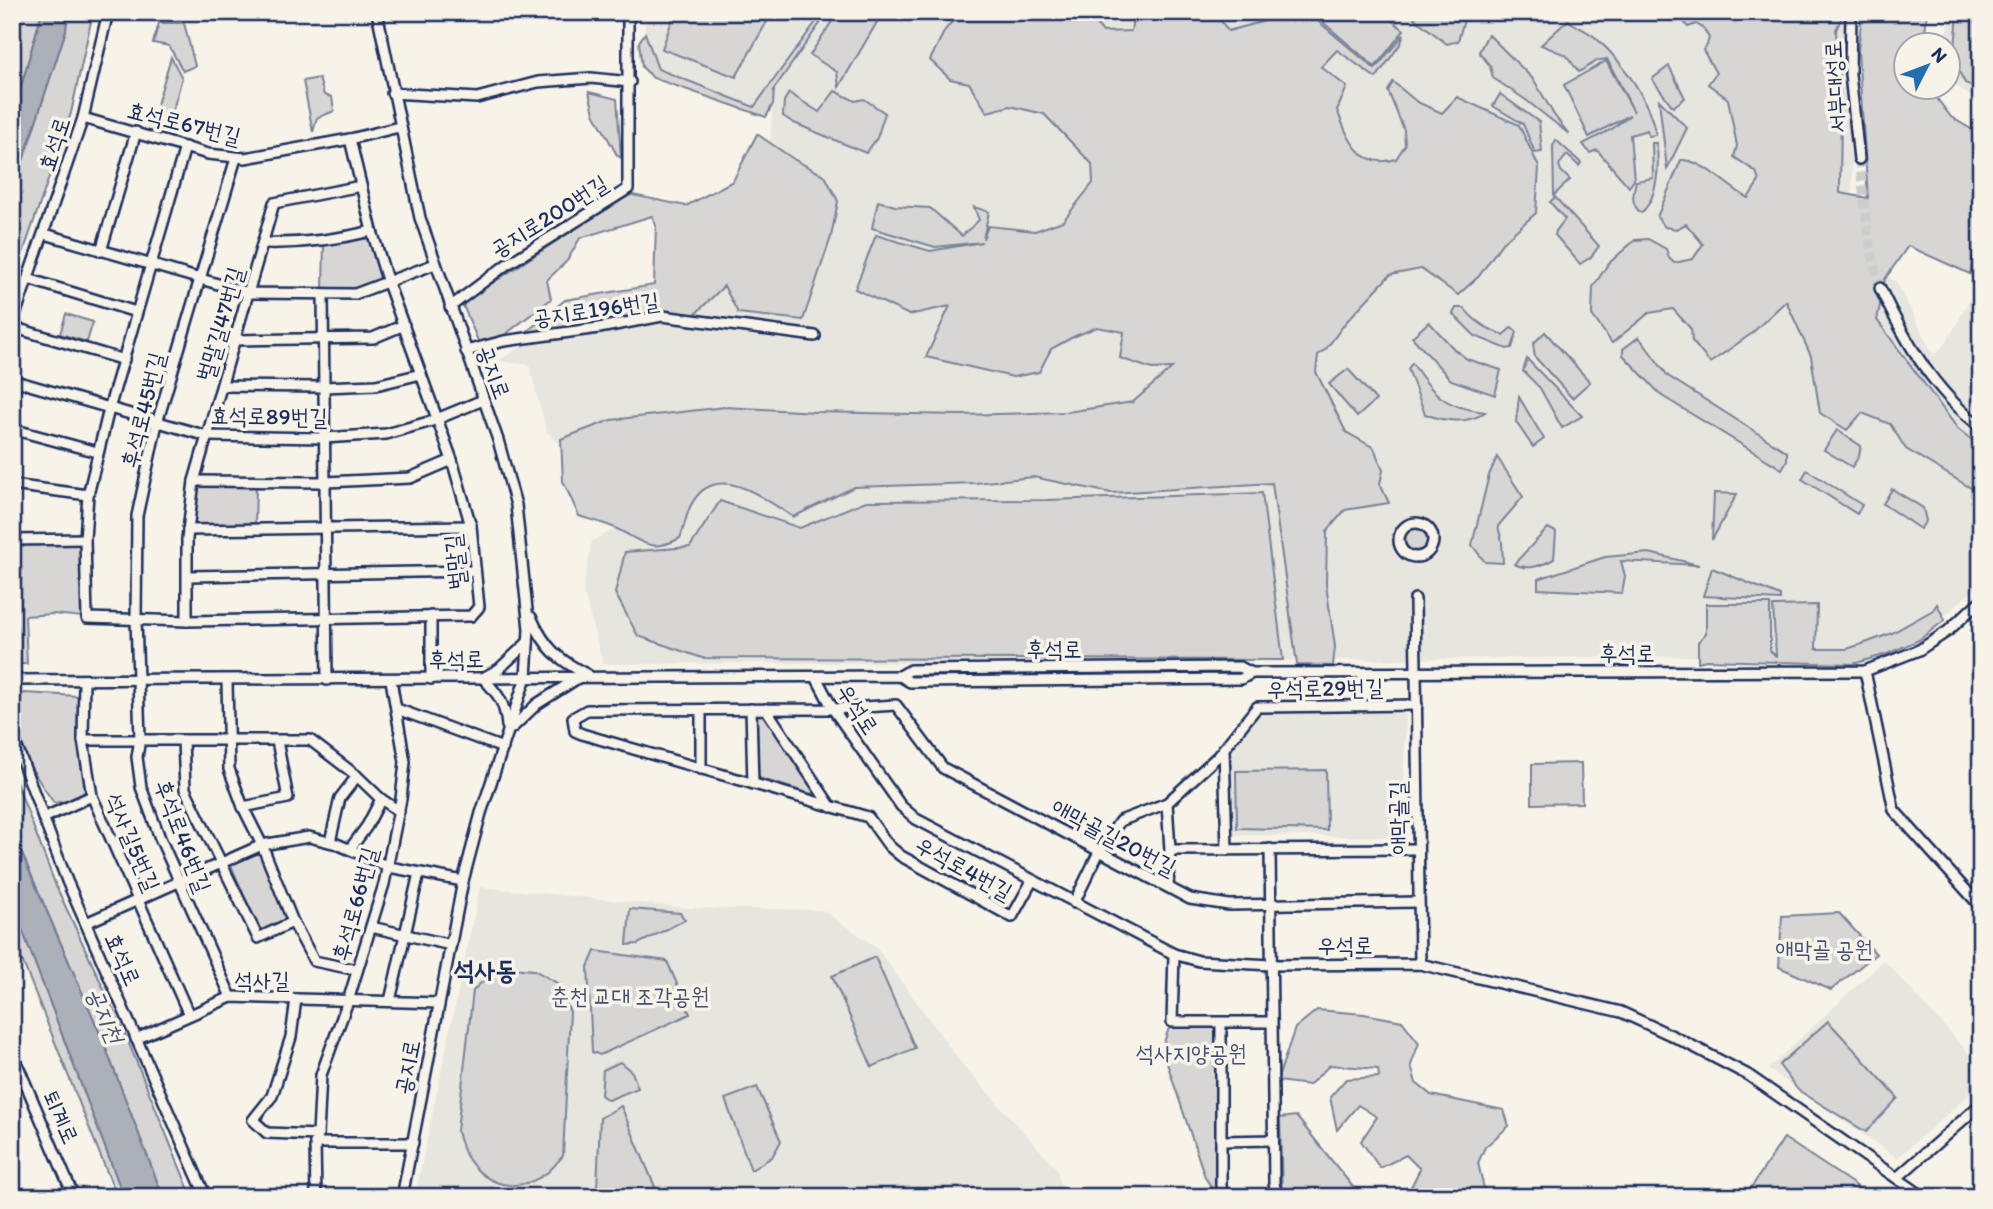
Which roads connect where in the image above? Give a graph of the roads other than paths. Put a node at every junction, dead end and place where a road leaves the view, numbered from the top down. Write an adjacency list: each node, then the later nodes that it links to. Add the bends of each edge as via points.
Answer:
1 (108, 12): 7 (street, 효석로)
2 (376, 12): 6 (street, 공지로)
3 (628, 12): 5 (street, 공지로200번길)
4 (1851, 12): 13 (street, 서부대성로, via 1850,74)
5 (630, 82): 6 (street, via 591,78 538,82 477,98); 27 (street, 공지로200번길, via 628,189 506,265)
6 (392, 93): 8 (street, 공지로)
7 (83, 118): 9 (street, 효석로67번길); 16 (street, 효석로)
8 (399, 127): 10 (street, 효석로67번길); 19 (street, 공지로)
9 (136, 132): 11 (street, 효석로67번길); 18 (street)
10 (350, 139): 12 (street, 효석로67번길); 14 (street, 벌말길)
11 (185, 146): 12 (street, 효석로67번길); 20 (street, 벌말길)
12 (236, 158): 22 (street, 후석로45번길)
13 (1859, 159)
14 (361, 186): 15 (street, 벌말길); 17 (street, 벌말길47번길, via 274,203)
15 (372, 231): 17 (street, 벌말길47번길, via 303,244); 23 (street, 벌말길)
16 (45, 233): 18 (street); 21 (street, 효석로)
17 (263, 243): 25 (street, 벌말길47번길)
18 (101, 251): 20 (street)
19 (435, 264): 23 (street); 27 (street, 공지로)
20 (151, 266): 22 (street); 28 (street, 벌말길)
21 (28, 279): 28 (street); 29 (street, 효석로)
22 (198, 279): 25 (street); 43 (street, 후석로45번길)
23 (388, 283): 26 (street, via 355,294); 30 (street, 벌말길)
24 (1880, 288): 44 (street, via 1925,371)
25 (249, 293): 26 (street); 32 (street, 벌말길47번길)
26 (323, 294): 33 (street)
27 (450, 307): 34 (street, 공지로)
28 (136, 312): 35 (street, 벌말길)
29 (12, 325): 35 (street)
30 (404, 325): 33 (street, via 373,338); 36 (street, 벌말길)
31 (815, 336): 34 (street, 공지로196번길, via 662,316)
32 (235, 340): 33 (street); 38 (street, 벌말길47번길)
33 (323, 340): 39 (street)
34 (466, 351): 40 (street, 공지로)
35 (124, 360): 41 (street, 벌말길)
36 (421, 373): 39 (street, via 376,386); 42 (street, 벌말길)
37 (12, 380): 41 (street, 효석로89번길)
38 (222, 386): 39 (street); 46 (street, 벌말길47번길)
39 (323, 387): 47 (street)
40 (484, 400): 42 (street, 효석로89번길); 65 (street, 공지로, via 516,505)
41 (109, 409): 43 (street, 효석로89번길); 48 (street, 벌말길)
42 (436, 419): 47 (street, 효석로89번길, via 386,434); 49 (street, 벌말길)
43 (158, 423): 46 (street, 효석로89번길); 68 (street, 후석로45번길, via 137,516)
44 (1981, 427)
45 (12, 429): 48 (street)
46 (207, 436): 47 (street, 효석로89번길); 50 (street, 벌말길47번길)
47 (324, 438): 51 (street)
48 (97, 452): 53 (street, 벌말길)
49 (452, 460): 51 (street, via 410,478); 55 (street, 벌말길)
50 (194, 481): 51 (street); 57 (street, 벌말길47번길)
51 (326, 482): 56 (street)
52 (12, 485): 53 (street)
53 (88, 495): 58 (street, 벌말길)
54 (1417, 523): 54 (street, via 1406,526 1399,535 1399,547 1414,558 1424,556 1433,545 1428,528)
55 (471, 526): 56 (street); 60 (street, 벌말길)
56 (327, 527): 57 (street); 61 (street)
57 (188, 530): 62 (street, 벌말길47번길)
58 (85, 539): 59 (street); 68 (street, 벌말길, via 87,618)
59 (12, 540)
60 (475, 571): 61 (street); 66 (street, 벌말길, via 479,607 471,616)
61 (326, 575): 62 (street); 67 (street)
62 (188, 576): 69 (street, 벌말길47번길)
63 (1415, 599): 72 (street, 애막골길)
64 (1981, 600): 71 (street, 후석로, via 1919,650)
65 (527, 610): 70 (street, 공지로); 75 (street, via 545,645 569,666)
66 (431, 616): 67 (street, 벌말길); 78 (street)
67 (326, 618): 69 (street, 벌말길); 82 (street)
68 (136, 619): 69 (street, 벌말길); 81 (street, 후석로45번길)
69 (187, 621)
70 (528, 642): 73 (street, 공지로); 77 (street)
71 (1865, 671): 72 (street, 후석로); 129 (street, via 1894,810)
72 (1417, 672): 76 (street, 후석로, via 1252,673 1241,667 924,669 900,676); 85 (street, 애막골길)
73 (526, 677): 74 (street, 후석로); 77 (street, 후석로); 91 (street, 공지로)
74 (579, 677): 75 (street, 후석로); 91 (street, via 537,704)
75 (593, 677): 76 (street, 후석로)
76 (816, 677): 89 (street, 우석로)
77 (483, 678): 78 (street, 후석로); 91 (street, via 505,707)
78 (431, 679): 83 (street, 후석로)
79 (12, 680): 80 (street, 후석로)
80 (84, 680): 81 (street, 후석로); 94 (street, 석사길5번길)
81 (139, 680): 84 (street, 후석로); 93 (street, 후석로46번길)
82 (327, 680): 83 (street, 후석로); 84 (street, 후석로)
83 (391, 680): 86 (street, 후석로66번길)
84 (227, 681): 96 (street)
85 (1417, 705): 99 (street, 우석로29번길, via 1257,707); 114 (street, 애막골길)
86 (397, 709): 98 (street); 108 (street, 후석로66번길, via 405,762)
87 (751, 709): 88 (street, 우석로4번길); 90 (street, 우석로4번길); 102 (street)
88 (766, 709): 89 (street, 우석로4번길); 107 (street)
89 (833, 709): 117 (street, 애막골길20번길, via 896,705 943,768); 123 (street, 우석로, via 901,806 916,819)
90 (701, 710): 100 (street); 100 (street, 우석로4번길, via 587,710 573,718 575,731 582,734)
91 (508, 732): 98 (street, 공지로)
92 (12, 734): 109 (street, 효석로)
93 (140, 739): 94 (street); 95 (street); 121 (street, 후석로46번길, via 141,787)
94 (83, 740): 103 (street, 석사길5번길)
95 (183, 740): 96 (street); 118 (street, via 185,789)
96 (228, 740): 97 (street); 106 (street, via 229,769)
97 (277, 741): 101 (street, via 310,740); 106 (street, via 288,797)
98 (503, 748): 122 (street, 공지로)
99 (1224, 748): 105 (street, 우석로29번길); 116 (street)
100 (701, 769): 102 (street, 우석로4번길)
101 (357, 776): 104 (street); 110 (street, via 340,798)
102 (753, 784): 107 (street, 우석로4번길)
103 (92, 796): 109 (street); 125 (street, 석사길5번길)
104 (381, 799): 108 (street); 112 (street)
105 (1167, 803): 115 (street); 117 (street, 우석로29번길, via 1120,821)
106 (243, 807): 111 (street)
107 (831, 807): 123 (street, 우석로4번길, via 867,817 901,856 1012,917)
108 (399, 811): 119 (street, 후석로66번길)
109 (43, 818): 131 (street, 효석로)
110 (330, 842): 111 (street, via 309,837); 112 (street)
111 (262, 845): 118 (street); 130 (street)
112 (350, 849): 119 (street)
113 (1270, 849): 114 (street); 116 (street); 128 (street)
114 (1418, 849): 126 (street, 애막골길)
115 (1170, 850): 116 (street); 124 (street)
116 (1227, 850)
117 (1099, 852): 124 (street, 애막골길20번길); 127 (street, 우석로29번길)
118 (223, 862): 121 (street); 130 (street, via 258,938)
119 (389, 867): 120 (street); 132 (street, 후석로66번길)
120 (419, 873): 122 (street); 133 (street)
121 (179, 881): 125 (street); 139 (street, 후석로46번길)
122 (463, 881): 134 (street, 공지로)
123 (1032, 881): 127 (street, 우석로)
124 (1168, 887): 128 (street, 애막골길20번길, via 1190,899 1229,905)
125 (136, 901): 131 (street); 144 (street, 석사길5번길)
126 (1418, 902): 128 (street, 애막골길20번길); 136 (street, 애막골길)
127 (1074, 903): 135 (street, 우석로)
128 (1272, 904): 137 (street)
129 (1981, 907)
130 (293, 922): 138 (street, via 314,961)
131 (86, 923): 147 (street, 효석로)
132 (371, 927): 133 (street); 138 (street, 후석로66번길)
133 (403, 934): 134 (street); 142 (street)
134 (451, 944): 143 (street, 공지로)
135 (1174, 954): 137 (street, 우석로, via 1199,961); 146 (street, via 1172,1022)
136 (1420, 964): 137 (street, 우석로); 154 (street, 우석로, via 1621,1012 1748,1075)
137 (1271, 965): 145 (street)
138 (357, 970): 141 (street, 후석로66번길)
139 (231, 997): 140 (street, 석사길); 144 (street, 석사길)
140 (296, 999): 141 (street, 석사길); 150 (street, via 291,1037 272,1096 253,1120 267,1133)
141 (348, 1001): 142 (street, 석사길); 150 (street, 후석로66번길, via 321,1075)
142 (390, 1001): 143 (street, 석사길)
143 (439, 1003): 153 (street, 공지로)
144 (189, 1016): 147 (street, 석사길)
145 (1271, 1022): 146 (street); 151 (street)
146 (1221, 1023): 152 (street)
147 (136, 1039): 156 (street, 효석로)
148 (12, 1052): 155 (street, 퇴계로)
149 (1981, 1104): 154 (street)
150 (317, 1139): 153 (street); 157 (street, 후석로66번길)
151 (1273, 1140): 152 (street); 160 (street)
152 (1221, 1141): 159 (street)
153 (413, 1143): 158 (street, 공지로)
154 (1898, 1177): 161 (street, 우석로)
155 (74, 1197)
156 (206, 1197)
157 (316, 1197)
158 (402, 1197)
159 (1223, 1197)
160 (1276, 1197)
161 (1924, 1197)

